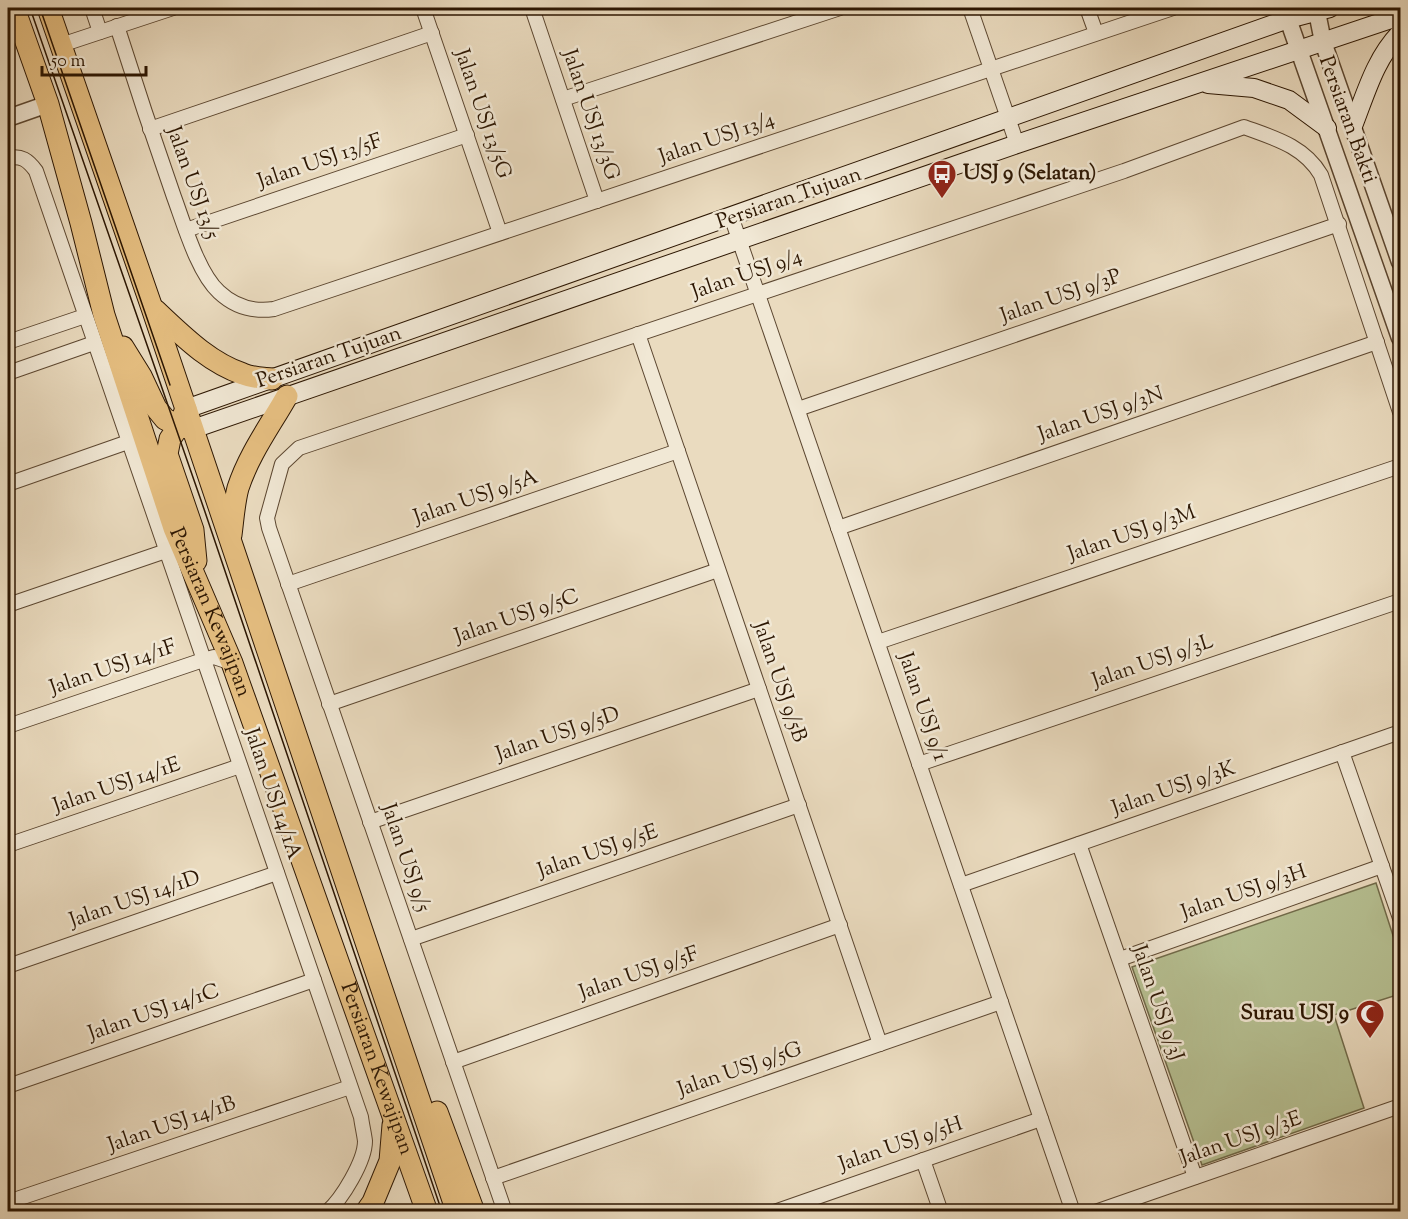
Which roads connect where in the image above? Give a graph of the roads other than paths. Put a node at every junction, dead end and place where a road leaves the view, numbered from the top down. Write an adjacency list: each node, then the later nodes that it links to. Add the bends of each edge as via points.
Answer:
1 (14, 8): 25 (main road, Persiaran Kewajipan)
2 (48, 8): 20 (main road, Persiaran Kewajipan)
3 (92, 8): 15 (street)
4 (173, 8): 14 (street)
5 (423, 8): 16 (street, Jalan USJ 13/5G)
6 (532, 8): 24 (street, Jalan USJ 13/3G)
7 (840, 8): 24 (street)
8 (970, 8): 22 (street)
9 (1087, 8): 17 (street)
10 (1173, 8): 17 (street, Jalan USJ 13/4)
11 (1323, 10): 13 (main road, Persiaran Tujuan); 19 (street, Persiaran Bakti)
12 (1401, 16): 19 (main road, Persiaran Tujuan)
13 (1288, 19): 21 (street, Persiaran Bakti); 27 (main road, Persiaran Tujuan)
14 (117, 26): 15 (street); 30 (street, Jalan USJ 13/5)
15 (100, 32): 20 (street)
16 (432, 33): 30 (street); 31 (street, Jalan USJ 13/5G)
17 (1096, 33): 22 (street, Jalan USJ 13/4)
18 (1401, 33): 28 (main road, via 1376,65)
19 (1323, 42): 21 (main road, Persiaran Tujuan); 28 (street, Persiaran Bakti)
20 (61, 45): 42 (main road, Persiaran Kewajipan)
21 (1298, 50): 23 (main road, Persiaran Tujuan); 29 (street, Persiaran Bakti)
22 (991, 69): 27 (street); 34 (street, Jalan USJ 13/4)
23 (1201, 83): 29 (main road, via 1254,88 1289,100); 32 (main road, Persiaran Tujuan)
24 (563, 99): 34 (street, Jalan USJ 13/3G)
25 (48, 104): 26 (street); 44 (main road, Persiaran Kewajipan, via 81,222)
26 (8, 118)
27 (1008, 118): 32 (street); 35 (main road, Persiaran Tujuan)
28 (1353, 126): 40 (street, Persiaran Bakti)
29 (1327, 128): 46 (street, Persiaran Bakti)
30 (150, 129): 37 (street, Jalan USJ 13/5)
31 (467, 135): 37 (street, Jalan USJ 13/5F); 38 (street, Jalan USJ 13/5G)
32 (1017, 144): 39 (main road, Persiaran Tujuan)
33 (8, 158): 44 (street, Jalan USJ 14/1A, via 21,157 36,171)
34 (597, 201): 38 (street, Jalan USJ 13/4)
35 (731, 216): 39 (street, Jalan USJ 9/1); 51 (main road, Persiaran Tujuan)
36 (1339, 224): 41 (street, Jalan USJ 9/4, via 1314,164 1298,149 1244,127); 48 (street, Jalan USJ 9/4); 53 (street, Jalan USJ 9/3P)
37 (186, 230): 43 (street, Jalan USJ 13/5, via 201,267 219,292 246,309)
38 (500, 233): 43 (street, Jalan USJ 13/4)
39 (740, 240): 41 (street, Jalan USJ 9/1); 52 (main road, Persiaran Tujuan)
40 (1401, 262)
41 (758, 294): 45 (street, Jalan USJ 9/4); 53 (street, Jalan USJ 9/1)
42 (152, 308): 51 (main road, via 203,353 224,366 245,375); 55 (main road, Persiaran Kewajipan)
43 (274, 309)
44 (95, 316): 47 (street); 49 (street, Jalan USJ 14/1A); 55 (main road, via 141,376 165,419); 65 (main road, Persiaran Kewajipan, via 174,528)
45 (638, 334): 57 (street, Jalan USJ 9/5B); 60 (street, Jalan USJ 9/4, via 299,448 282,464)
46 (1401, 339)
47 (8, 342)
48 (1377, 342): 54 (street, Jalan USJ 9/4); 61 (street, Jalan USJ 9/3N)
49 (94, 343): 50 (street); 56 (street, Jalan USJ 14/1A)
50 (8, 373)
51 (272, 379): 55 (main road, Persiaran Tujuan)
52 (287, 396): 55 (main road, Persiaran Tujuan); 62 (main road, via 257,443 238,489)
53 (798, 409): 61 (street, Jalan USJ 9/1)
54 (1401, 412)
55 (186, 421): 62 (main road, Persiaran Kewajipan); 65 (main road, via 170,439 167,454 193,530)
56 (128, 442): 59 (street); 63 (street, Jalan USJ 14/1A)
57 (678, 451): 64 (street, Jalan USJ 9/5B); 66 (street, Jalan USJ 9/5A)
58 (1401, 466): 69 (street, Jalan USJ 9/3M)
59 (8, 484)
60 (267, 518): 66 (street, Jalan USJ 9/5)
61 (838, 528): 69 (street, Jalan USJ 9/1)
62 (230, 539): 92 (main road, Persiaran Kewajipan)
63 (166, 551): 68 (street); 70 (street, Jalan USJ 14/1A)
64 (718, 570): 72 (street, Jalan USJ 9/5B); 73 (street, Jalan USJ 9/5C)
65 (198, 579): 71 (main road, Persiaran Kewajipan)
66 (288, 584): 73 (street, Jalan USJ 9/5)
67 (1401, 601): 77 (street, Jalan USJ 9/3L)
68 (8, 605)
69 (878, 642): 77 (street, Jalan USJ 9/1)
70 (203, 660): 71 (street, Jalan USJ 14/1F, via 214,657); 74 (street, Jalan USJ 14/1F); 78 (street, Jalan USJ 14/1A)
71 (232, 663): 99 (main road, Persiaran Kewajipan)
72 (759, 688): 79 (street, Jalan USJ 9/5B); 80 (street, Jalan USJ 9/5D)
73 (329, 704): 80 (street, Jalan USJ 9/5)
74 (8, 726)
75 (1401, 732): 76 (street, Jalan USJ 9/3K)
76 (1342, 752): 81 (street, Jalan USJ 9/3K); 83 (street)
77 (919, 764): 85 (street, Jalan USJ 9/1)
78 (240, 766): 82 (street, Jalan USJ 14/1E); 84 (street, Jalan USJ 14/1A)
79 (799, 805): 87 (street, Jalan USJ 9/5B); 88 (street, Jalan USJ 9/5E)
80 (370, 822): 88 (street, Jalan USJ 9/5)
81 (1079, 844): 85 (street, Jalan USJ 9/3K); 89 (street, Jalan USJ 9/3J)
82 (8, 845)
83 (1382, 866): 86 (street); 89 (street, Jalan USJ 9/3H)
84 (277, 873): 90 (street, Jalan USJ 14/1D); 91 (street, Jalan USJ 14/1A)
85 (961, 885): 93 (street, Jalan USJ 9/1)
86 (1401, 918)
87 (840, 925): 94 (street, Jalan USJ 9/5B); 95 (street, Jalan USJ 9/5F)
88 (411, 939): 95 (street, Jalan USJ 9/5)
89 (1120, 959): 102 (street, Jalan USJ 9/3J)
90 (8, 966)
91 (314, 980): 96 (street, Jalan USJ 14/1C); 97 (street, Jalan USJ 14/1A)
92 (385, 996): 105 (main road, Persiaran Kewajipan); 109 (main road, Persiaran Kewajipan, via 419,1066)
93 (1001, 1002): 94 (street, Jalan USJ 9/5G); 100 (street, Jalan USJ 9/1)
94 (880, 1044): 103 (street, Jalan USJ 9/5G)
95 (453, 1062): 103 (street, Jalan USJ 9/5)
96 (8, 1086)
97 (350, 1087): 104 (street, Jalan USJ 14/1B); 107 (street, Jalan USJ 14/1A, via 365,1142 362,1158)
98 (1401, 1106): 102 (street, Jalan USJ 9/3E)
99 (394, 1119): 106 (main road, Persiaran Kewajipan); 108 (main road, via 390,1161)
100 (1041, 1119): 101 (street, Jalan USJ 9/5H); 113 (street, Jalan USJ 9/1)
101 (923, 1160): 111 (street, Jalan USJ 9/5H); 112 (street)
102 (1195, 1177): 114 (street, Jalan USJ 9/3E)
103 (494, 1178): 110 (street, Jalan USJ 9/5)
104 (8, 1202)
105 (455, 1206): 106 (main road)
106 (424, 1211)
107 (327, 1212)
108 (366, 1212)
109 (474, 1212)
110 (505, 1212)
111 (774, 1212)
112 (941, 1212)
113 (1073, 1212)
114 (1095, 1212)

